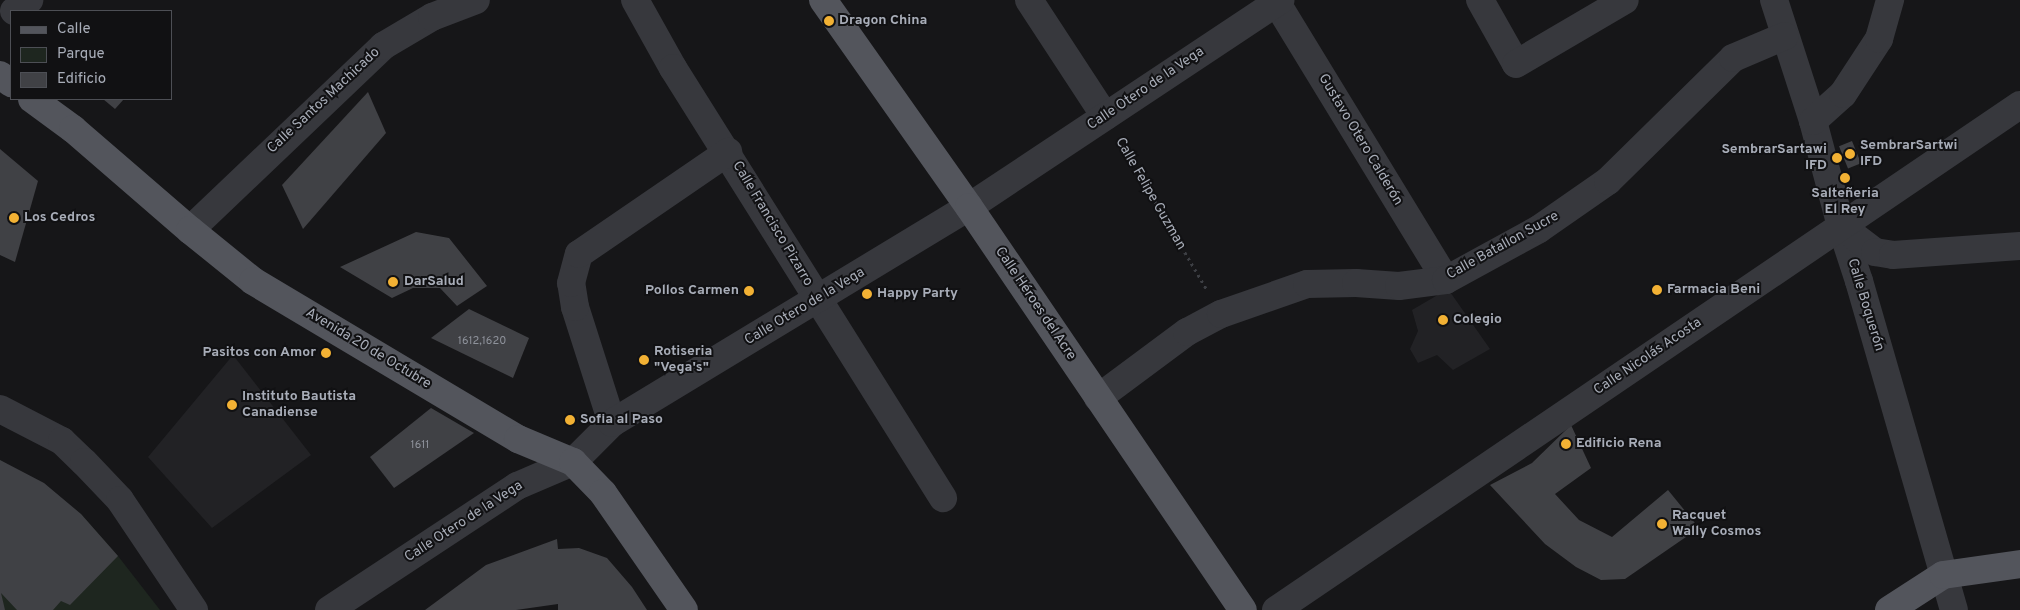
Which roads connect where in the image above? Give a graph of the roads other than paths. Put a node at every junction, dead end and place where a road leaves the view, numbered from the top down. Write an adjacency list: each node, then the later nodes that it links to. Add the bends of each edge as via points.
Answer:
1 (29, 0): 11 (street)
2 (476, 0): 22 (street, Calle Santos Machicado, via 432,17 383,46)
3 (635, 0): 19 (street, Calle Francisco Pizarro, via 673,68)
4 (823, 0): 20 (main road, Calle Héroes del Acre)
5 (1029, 0): 17 (street)
6 (1480, 0): 7 (street, via 1516,64)
7 (1625, 0)
8 (1774, 0): 14 (street, Calle Boquerón)
9 (1890, 0): 18 (street, via 1879,39 1843,94)
10 (1277, 1): 17 (street, Calle Otero de la Vega); 24 (street, Gustavo Otero Calderón)
11 (15, 10)
12 (10, 14): 13 (street)
13 (0, 22)
14 (1784, 36): 18 (street, Calle Boquerón); 24 (street, Calle Batallon Sucre, via 1733,58 1608,181 1539,229)
15 (33, 100): 22 (main road, Avenida 20 de Octubre, via 73,129)
16 (2020, 105): 21 (street, Calle Nicolás Acosta)
17 (1105, 116): 20 (street, Calle Otero de la Vega)
18 (1814, 120): 21 (street, Calle Boquerón)
19 (728, 152): 25 (street, Calle Francisco Pizarro); 28 (street, via 579,254 571,283 575,307)
20 (969, 207): 25 (street, Calle Otero de la Vega); 26 (main road, Calle Héroes del Acre)
21 (1840, 226): 23 (street, via 1875,252 1894,255); 32 (street, Calle Boquerón, via 1860,281); 37 (street, Calle Nicolás Acosta)
22 (190, 230): 29 (main road, Avenida 20 de Octubre, via 253,281 518,439)
23 (2020, 246)
24 (1446, 280): 26 (street, Calle Batallon Sucre, via 1399,286 1307,284 1221,314 1187,332)
25 (818, 300): 28 (street, Calle Otero de la Vega); 30 (street, Calle Francisco Pizarro)
26 (1098, 398): 36 (main road, Calle Héroes del Acre)
27 (0, 409): 33 (street, via 62,441 84,462 120,500)
28 (612, 423): 29 (street, Calle Otero de la Vega)
29 (573, 462): 34 (street, Calle Otero de la Vega, via 517,486); 35 (main road, Avenida 20 de Octubre, via 604,493)
30 (943, 498)
31 (2020, 564): 32 (main road)
32 (1943, 575): 38 (main road); 39 (street, Calle Boquerón)
33 (194, 610)
34 (329, 610)
35 (684, 610)
36 (1243, 610)
37 (1276, 610)
38 (1889, 610)
39 (1954, 610)

